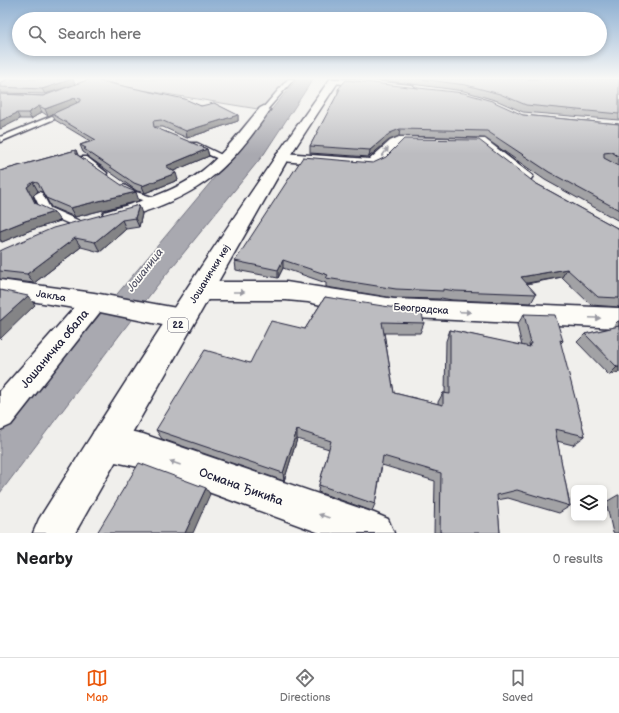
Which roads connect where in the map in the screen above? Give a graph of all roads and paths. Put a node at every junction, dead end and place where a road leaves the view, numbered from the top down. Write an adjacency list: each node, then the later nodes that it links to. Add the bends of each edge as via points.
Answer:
1 (269, 104): 4 (lane)
2 (319, 104): 8 (street, Јошанички кеј / 22)
3 (80, 106): 5 (lane)
4 (264, 110): 7 (street)
5 (0, 140)
6 (188, 142): 7 (lane)
7 (224, 158): 12 (street, via 198,181)
8 (282, 158): 10 (street, one-way to 10, via 372,164 380,160 388,148 399,141 474,141 488,147); 16 (street, Јошанички кеј / 22)
9 (84, 159): 12 (lane, via 133,194)
10 (538, 185)
11 (39, 195): 13 (lane, via 46,210)
12 (156, 201): 13 (street)
13 (89, 221): 14 (street)
14 (52, 232)
15 (0, 288): 17 (street, Јакља)
16 (200, 291): 18 (street, Јошанички кеј / 22); 19 (street, Београдска, one-way to 19, via 286,291 394,308)
17 (97, 303): 18 (street, Јакља); 20 (street, Јошаничка обала)
18 (170, 317): 21 (street, Јошанички кеј / 22)
19 (619, 318)
20 (0, 414)
21 (106, 443): 22 (street, Јошанички кеј / 22); 23 (street, Османа Ђикића, one-way to 21, via 143,451)
22 (53, 533)
23 (374, 533)

